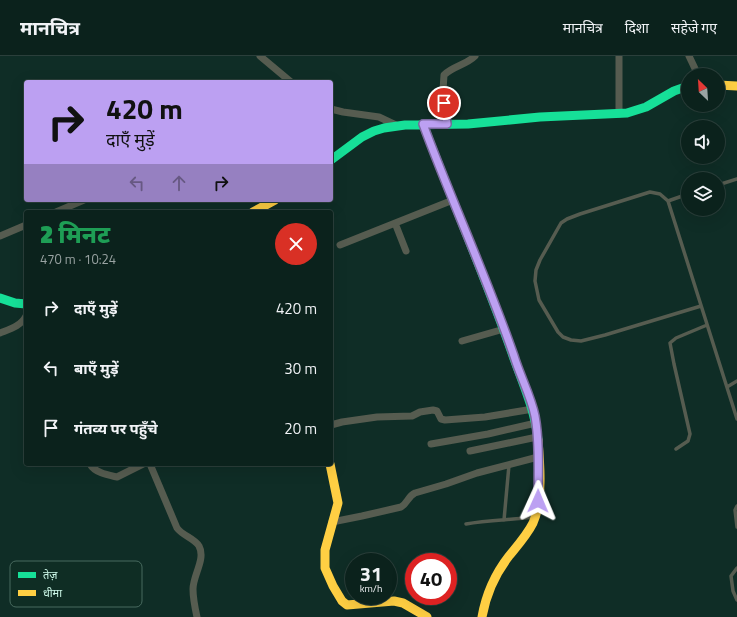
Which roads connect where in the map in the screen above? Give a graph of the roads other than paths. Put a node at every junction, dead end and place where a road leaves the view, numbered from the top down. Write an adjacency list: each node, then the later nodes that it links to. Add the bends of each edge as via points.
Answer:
1 (260, 56): 6 (street)
2 (475, 56): 13 (street, via 444,75)
3 (619, 56): 11 (street)
4 (689, 56): 5 (street)
5 (695, 68)
6 (289, 80)
7 (725, 85): 8 (street)
8 (737, 86)
9 (681, 88): 11 (street, via 643,109)
10 (333, 110): 14 (street, via 379,117)
11 (619, 114): 13 (street)
12 (423, 124): 13 (street); 14 (street); 19 (street)
13 (447, 124)
14 (398, 126): 15 (street, via 368,134)
15 (333, 159)
16 (737, 179): 17 (lane)
17 (725, 183)
18 (681, 196): 20 (lane)
19 (452, 200): 25 (street); 35 (street)
20 (668, 201): 32 (lane); 32 (lane, via 656,192 648,192 564,221 536,270 535,281 540,300 563,338 581,341)
21 (79, 202): 23 (street)
22 (271, 202): 24 (street)
23 (61, 210)
24 (257, 210)
25 (395, 223): 28 (street); 29 (street)
26 (24, 226): 27 (street)
27 (0, 236)
28 (340, 245)
29 (406, 251)
30 (0, 298): 31 (street)
31 (24, 304)
32 (701, 306): 34 (lane)
33 (24, 320): 36 (street)
34 (707, 325): 39 (lane); 46 (lane, via 670,343 690,434 688,442)
35 (504, 329): 37 (street); 40 (street)
36 (0, 332)
37 (462, 341)
38 (737, 382): 39 (lane)
39 (727, 386): 41 (lane)
40 (533, 409): 42 (street); 43 (street, via 445,420 434,410 412,416 377,417)
41 (737, 419)
42 (536, 423): 44 (street); 45 (street)
43 (333, 424)
44 (537, 437): 47 (street); 48 (street)
45 (432, 444)
46 (676, 448)
47 (470, 451)
48 (538, 457): 49 (street); 55 (street, via 538,501)
49 (510, 464): 56 (lane); 57 (street, via 412,494 400,507)
50 (91, 466): 51 (street, via 96,471 117,478)
51 (139, 466)
52 (151, 466): 62 (street, via 177,528 196,543 200,550 201,557 193,589)
53 (330, 466): 57 (street, via 338,503)
54 (737, 506): 59 (lane)
55 (535, 517): 56 (lane); 64 (street, via 523,539 491,583)
56 (504, 520): 58 (lane, via 484,520)
57 (332, 522): 63 (street, via 325,550 325,568 345,604 394,601 403,603)
58 (466, 524)
59 (737, 527)
60 (737, 568): 61 (lane, via 731,579)
61 (737, 600)
62 (196, 617)
63 (427, 617)
64 (482, 617)

